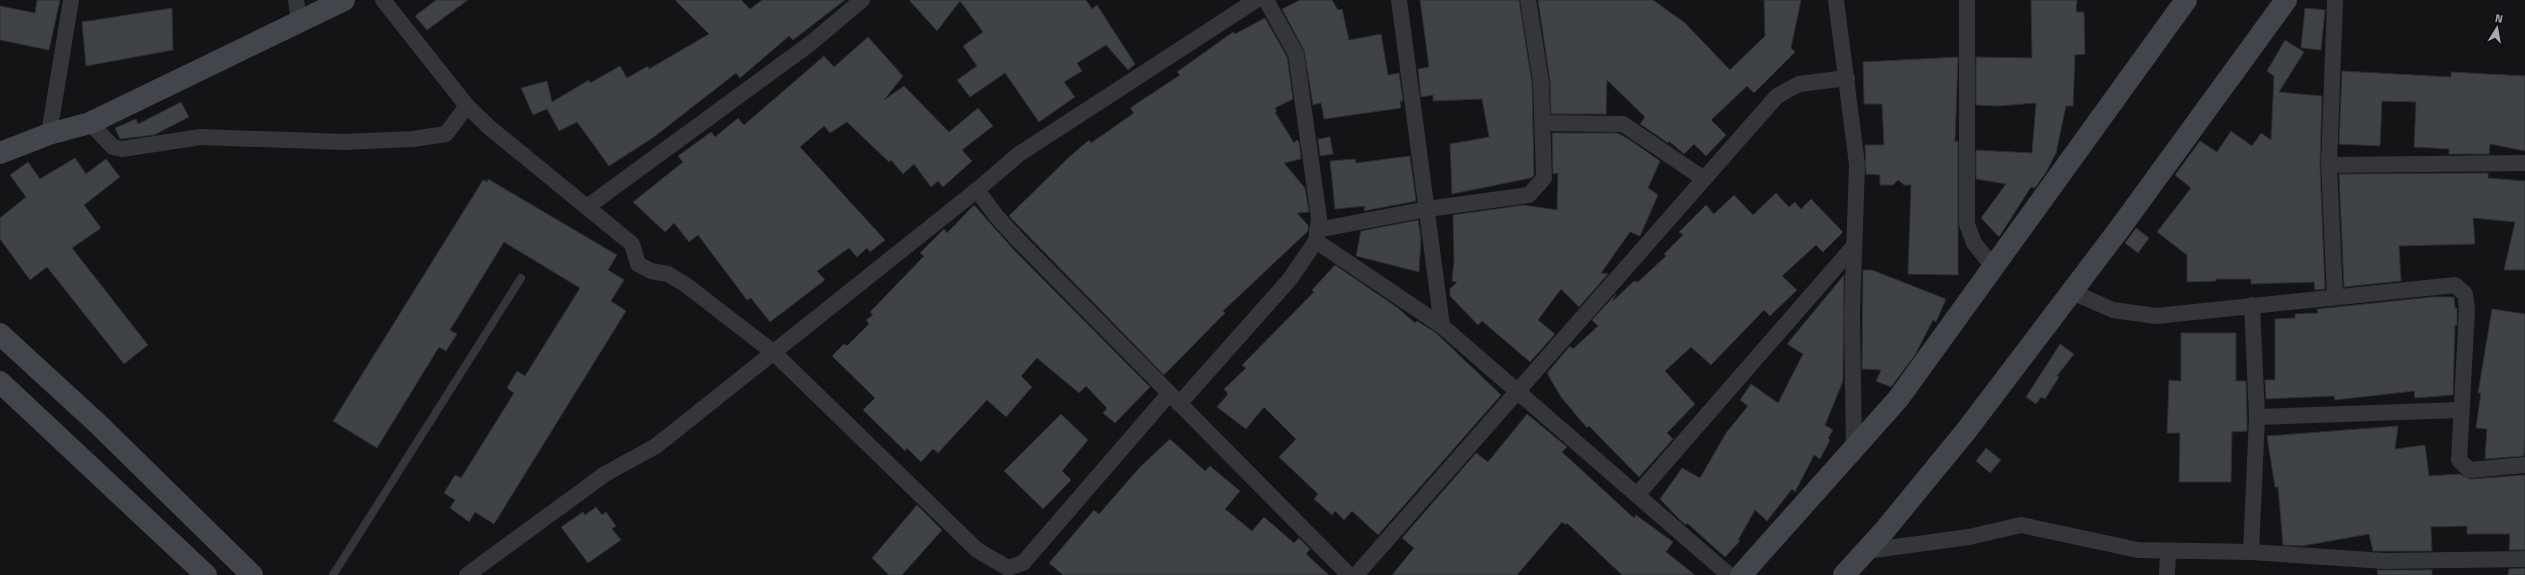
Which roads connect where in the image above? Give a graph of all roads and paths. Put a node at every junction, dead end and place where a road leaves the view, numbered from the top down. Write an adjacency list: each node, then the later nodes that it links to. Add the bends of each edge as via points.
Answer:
1 (71, 0): 19 (street)
2 (344, 0): 14 (street)
3 (383, 0): 16 (street)
4 (862, 0): 25 (street, via 811,43)
5 (1256, 0): 24 (street, via 1019,154)
6 (1266, 0): 27 (street, via 1296,54 1319,218)
7 (1399, 0): 26 (street)
8 (1528, 0): 18 (street, via 1541,82)
9 (1836, 0): 15 (street)
10 (1967, 0): 29 (street, via 1967,224 1974,243)
11 (2186, 0): 29 (street)
12 (2286, 0): 31 (street)
13 (2335, 0): 22 (street)
14 (298, 10): 17 (street)
15 (1846, 78): 23 (street, via 1799,84 1777,96); 28 (street, via 1857,164)
16 (467, 106): 17 (street, via 446,134 413,139 352,142 201,137 122,149 113,147); 25 (street, via 490,128)
17 (90, 123): 19 (street)
18 (1543, 123): 23 (street, via 1623,124); 26 (street, via 1544,178 1530,195)
19 (50, 134): 20 (street)
20 (0, 153)
21 (2525, 163): 22 (street)
22 (2329, 165): 32 (street)
23 (1704, 179): 38 (street)
24 (977, 190): 36 (street); 39 (street, via 1017,238)
25 (587, 207): 36 (street, via 632,244 638,264 651,271 668,274 686,285)
26 (1427, 209): 27 (street); 34 (street)
27 (1317, 235): 34 (street); 39 (street, via 1290,279)
28 (1854, 246): 42 (street); 44 (street)
29 (1994, 268): 42 (street, via 1898,399)
30 (521, 278): 51 (lane)
31 (2072, 292): 33 (street, via 2113,310 2156,316); 45 (street, via 1966,430)
32 (2335, 297): 33 (street); 40 (street, via 2455,285 2465,294 2467,309)
33 (2252, 306): 41 (street)
34 (1442, 326): 38 (street)
35 (0, 334): 50 (street, via 97,423)
36 (773, 352): 39 (street, via 977,550 1008,568 1023,563); 52 (street, via 656,446 605,474)
37 (0, 382): 49 (street)
38 (1518, 390): 44 (street); 54 (street)
39 (1174, 399): 53 (street)
40 (2460, 410): 41 (street); 43 (street, via 2459,460 2464,466 2469,470)
41 (2257, 417): 47 (street)
42 (1854, 449): 56 (street)
43 (2525, 465)
44 (1637, 495): 55 (street)
45 (1866, 551): 46 (street, via 1969,537 2021,525 2138,550); 57 (street)
46 (2168, 551): 47 (street); 58 (street)
47 (2251, 552): 48 (street, via 2384,561)
48 (2525, 559)
49 (206, 575)
50 (252, 575)
51 (333, 575)
52 (467, 575)
53 (1349, 575)
54 (1356, 575)
55 (1729, 575)
56 (1741, 575)
57 (1844, 575)
58 (2167, 575)

